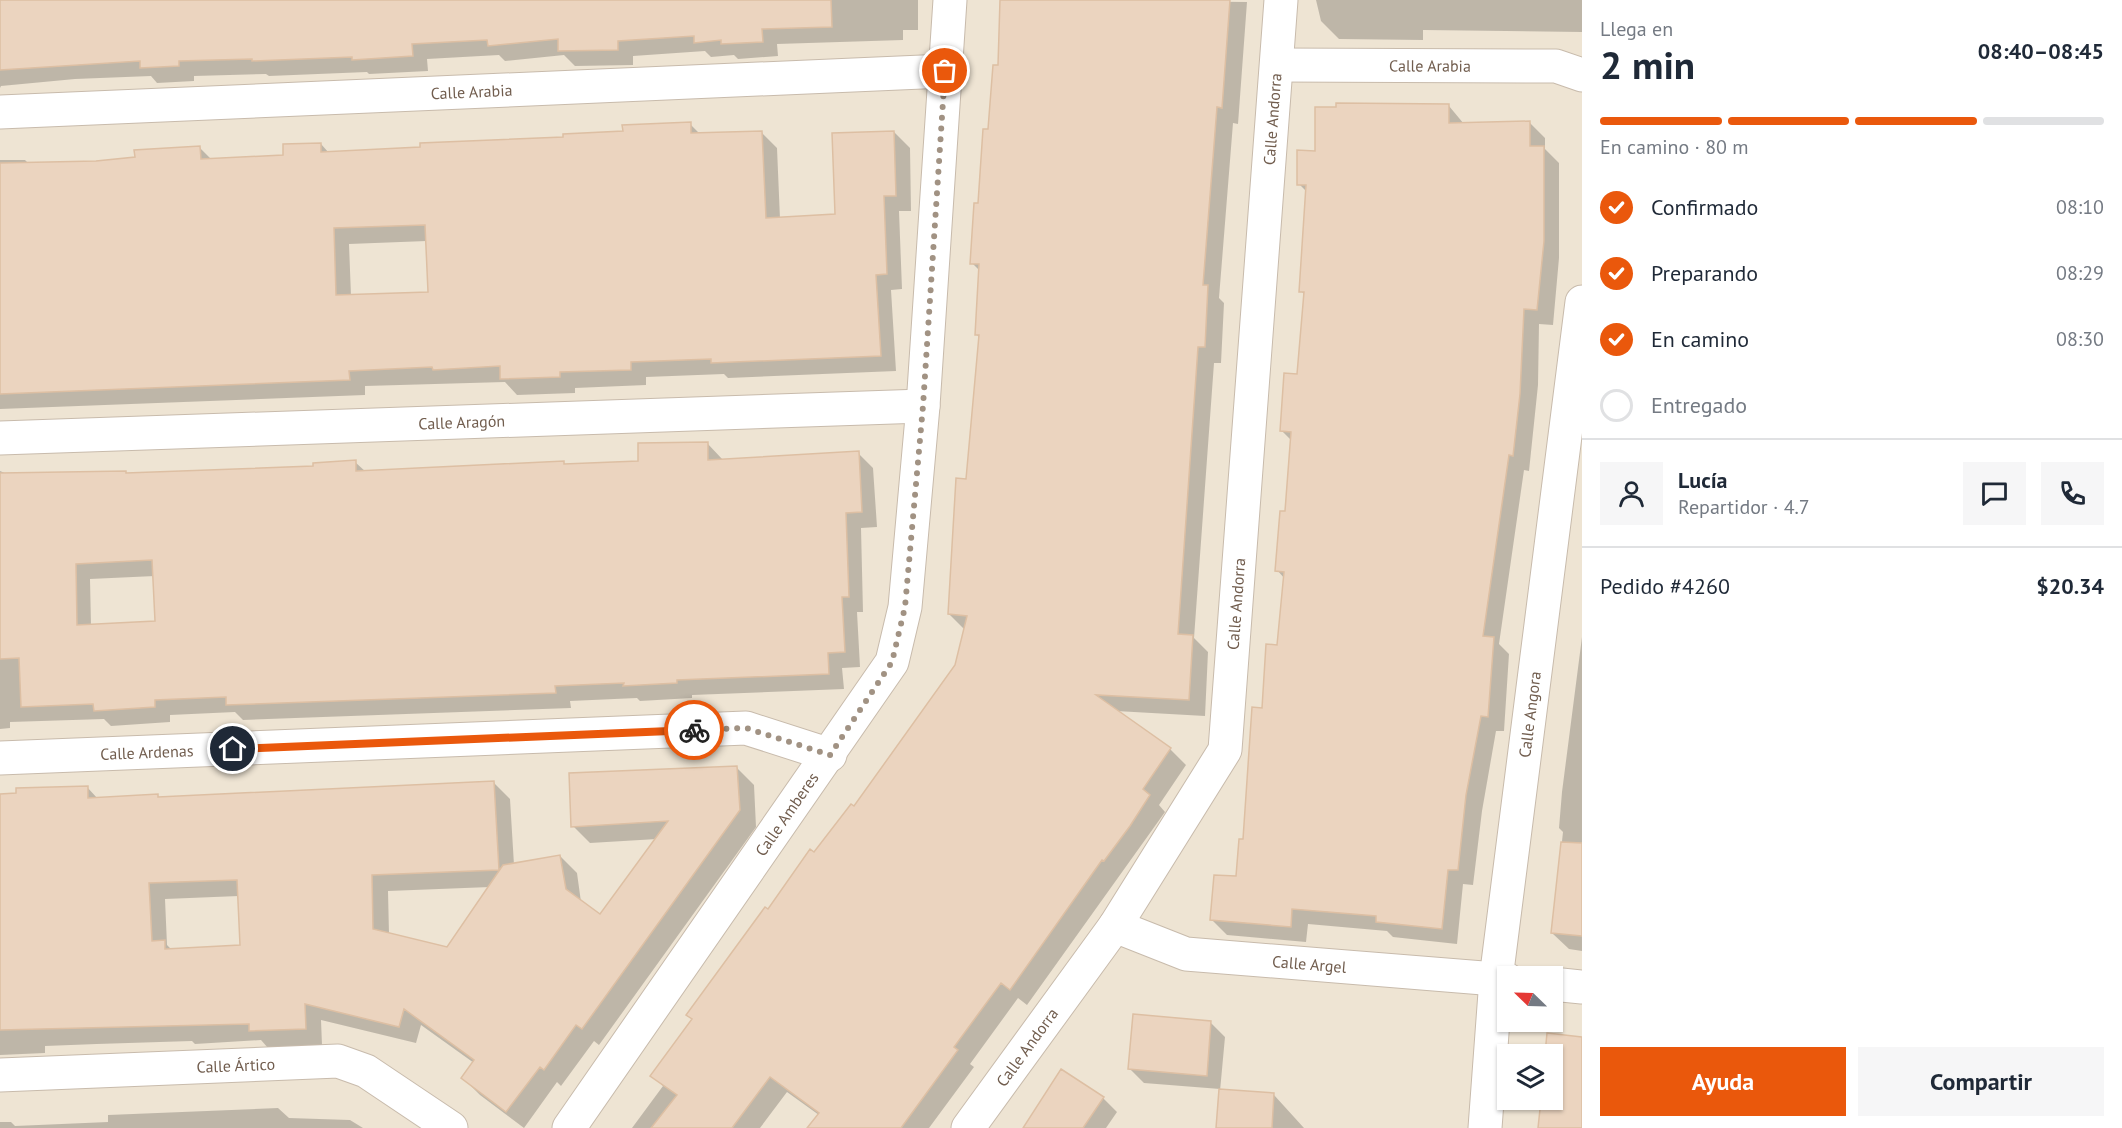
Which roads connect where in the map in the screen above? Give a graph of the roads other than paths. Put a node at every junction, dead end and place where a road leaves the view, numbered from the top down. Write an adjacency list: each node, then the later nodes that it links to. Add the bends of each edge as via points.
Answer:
1 (950, 0): 4 (street, Calle Amberes)
2 (1281, 0): 3 (street, Calle Andorra)
3 (1277, 65): 5 (street, Calle Arabia, via 1556,66); 12 (street, Calle Andorra, via 1225,750)
4 (945, 71): 6 (street, Calle Arabia); 8 (street, Calle Amberes)
5 (1582, 75)
6 (0, 112)
7 (1582, 302): 13 (street, Calle Angora)
8 (923, 406): 9 (street, Calle Aragón); 10 (street, Calle Amberes, via 905,607 892,662)
9 (0, 438)
10 (830, 755): 11 (street, Calle Ardenas, via 746,728); 20 (street, Calle Amberes)
11 (0, 758)
12 (1115, 926): 14 (street, Calle Argel, via 1186,954); 21 (street, Calle Andorra)
13 (1504, 966)
14 (1497, 979)
15 (1563, 985): 16 (street)
16 (1582, 987)
17 (1497, 1023): 22 (street, Calle Angora)
18 (0, 1075): 19 (street, Calle Ártico, via 338,1062 366,1071)
19 (451, 1128)
20 (569, 1128)
21 (968, 1128)
22 (1485, 1128)

